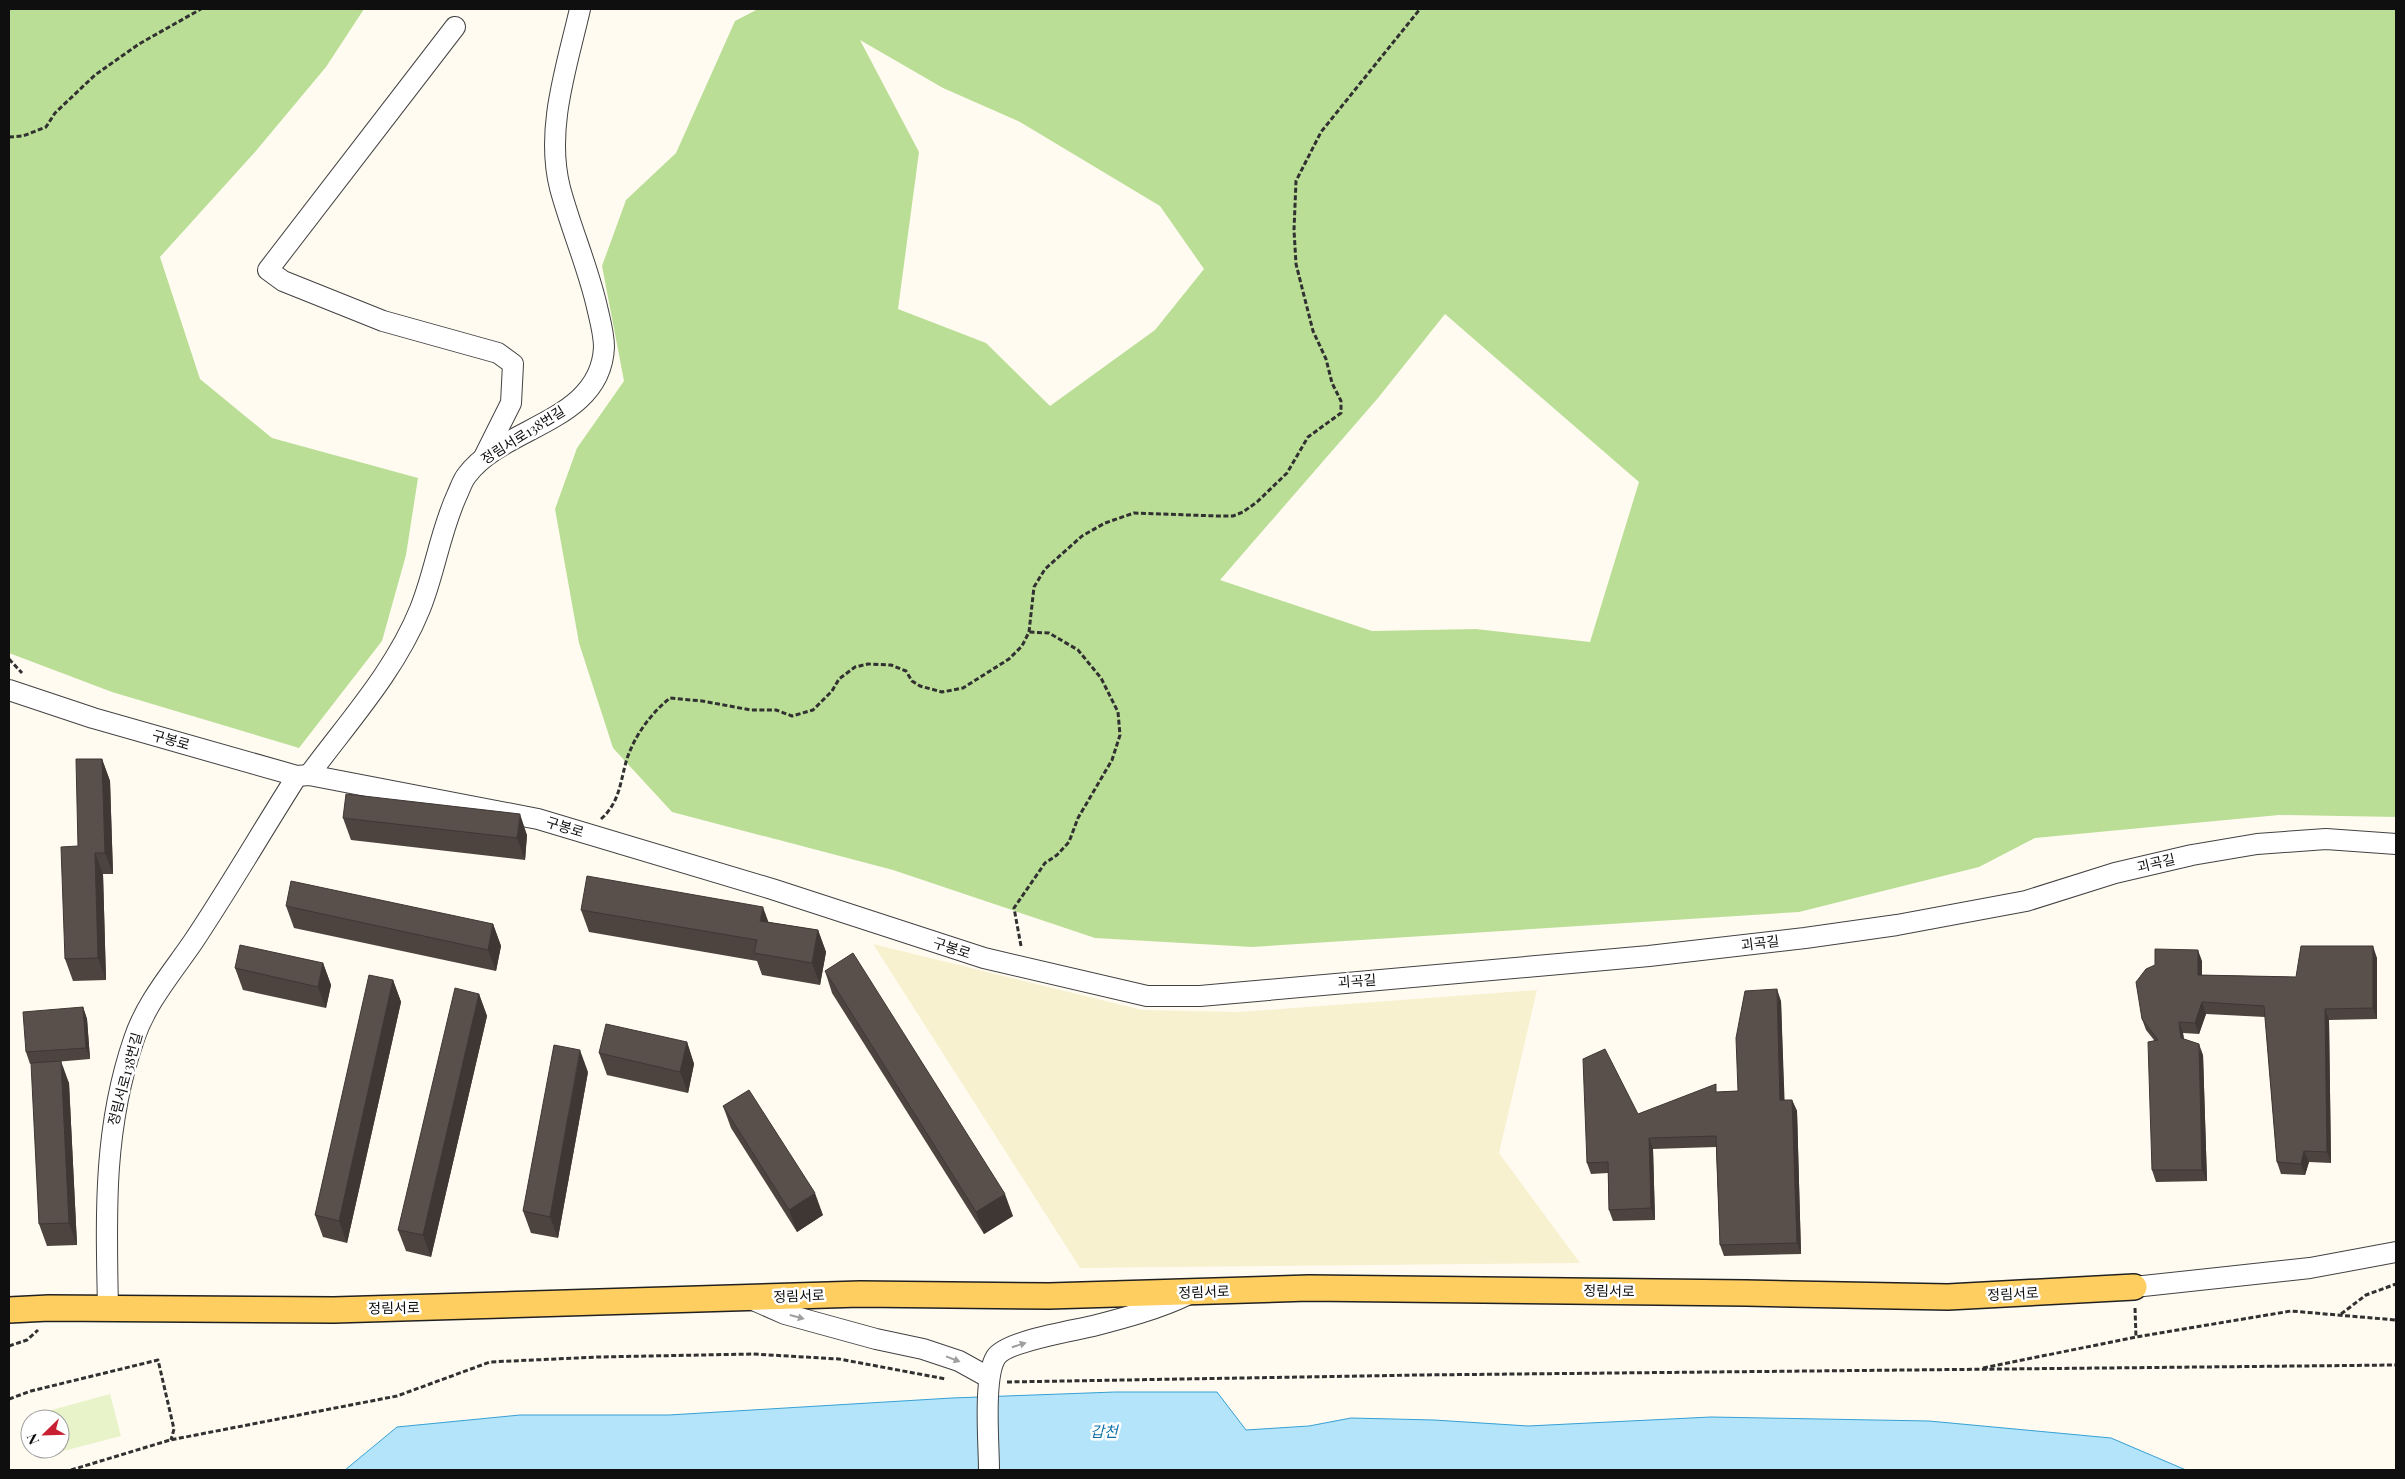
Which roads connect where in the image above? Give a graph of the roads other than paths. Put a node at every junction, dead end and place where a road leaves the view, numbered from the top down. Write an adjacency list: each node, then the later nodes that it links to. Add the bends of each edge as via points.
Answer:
1 (580, 9): 3 (street, 정림서로138번길, via 557,110 555,149 560,187 591,281 600,320 604,346 600,373 581,397 551,420)
2 (455, 27): 3 (street, via 268,270 283,281 382,321 498,353 513,364 511,403)
3 (484, 457): 5 (street, 정림서로138번길, via 466,476 449,513 421,607 402,649)
4 (9, 690): 5 (street, 구봉로, via 93,718)
5 (303, 776): 7 (street, 구봉로, via 538,819 772,889 984,958); 12 (street, 정림서로138번길, via 153,999 134,1038 109,1142 106,1211)
6 (2396, 844): 7 (street, 괴곡길, via 2326,839 2256,844 2115,873 2026,902 1897,926 1708,949 1200,996 1147,996)
7 (1116, 990)
8 (2396, 1252): 10 (street, 정림서로)
9 (1194, 1292): 10 (main road, 정림서로, via 1474,1288 1948,1297); 11 (main road, 정림서로, via 1049,1296 860,1294); 14 (street, one-way to 9, via 995,1358 1002,1350 1172,1302)
10 (2134, 1296)
11 (752, 1299): 12 (main road, 정림서로, via 334,1310); 14 (street, one-way to 14, via 785,1314 959,1361)
12 (108, 1308): 13 (main road, 정림서로)
13 (9, 1310)
14 (989, 1383): 15 (street)
15 (989, 1470)

